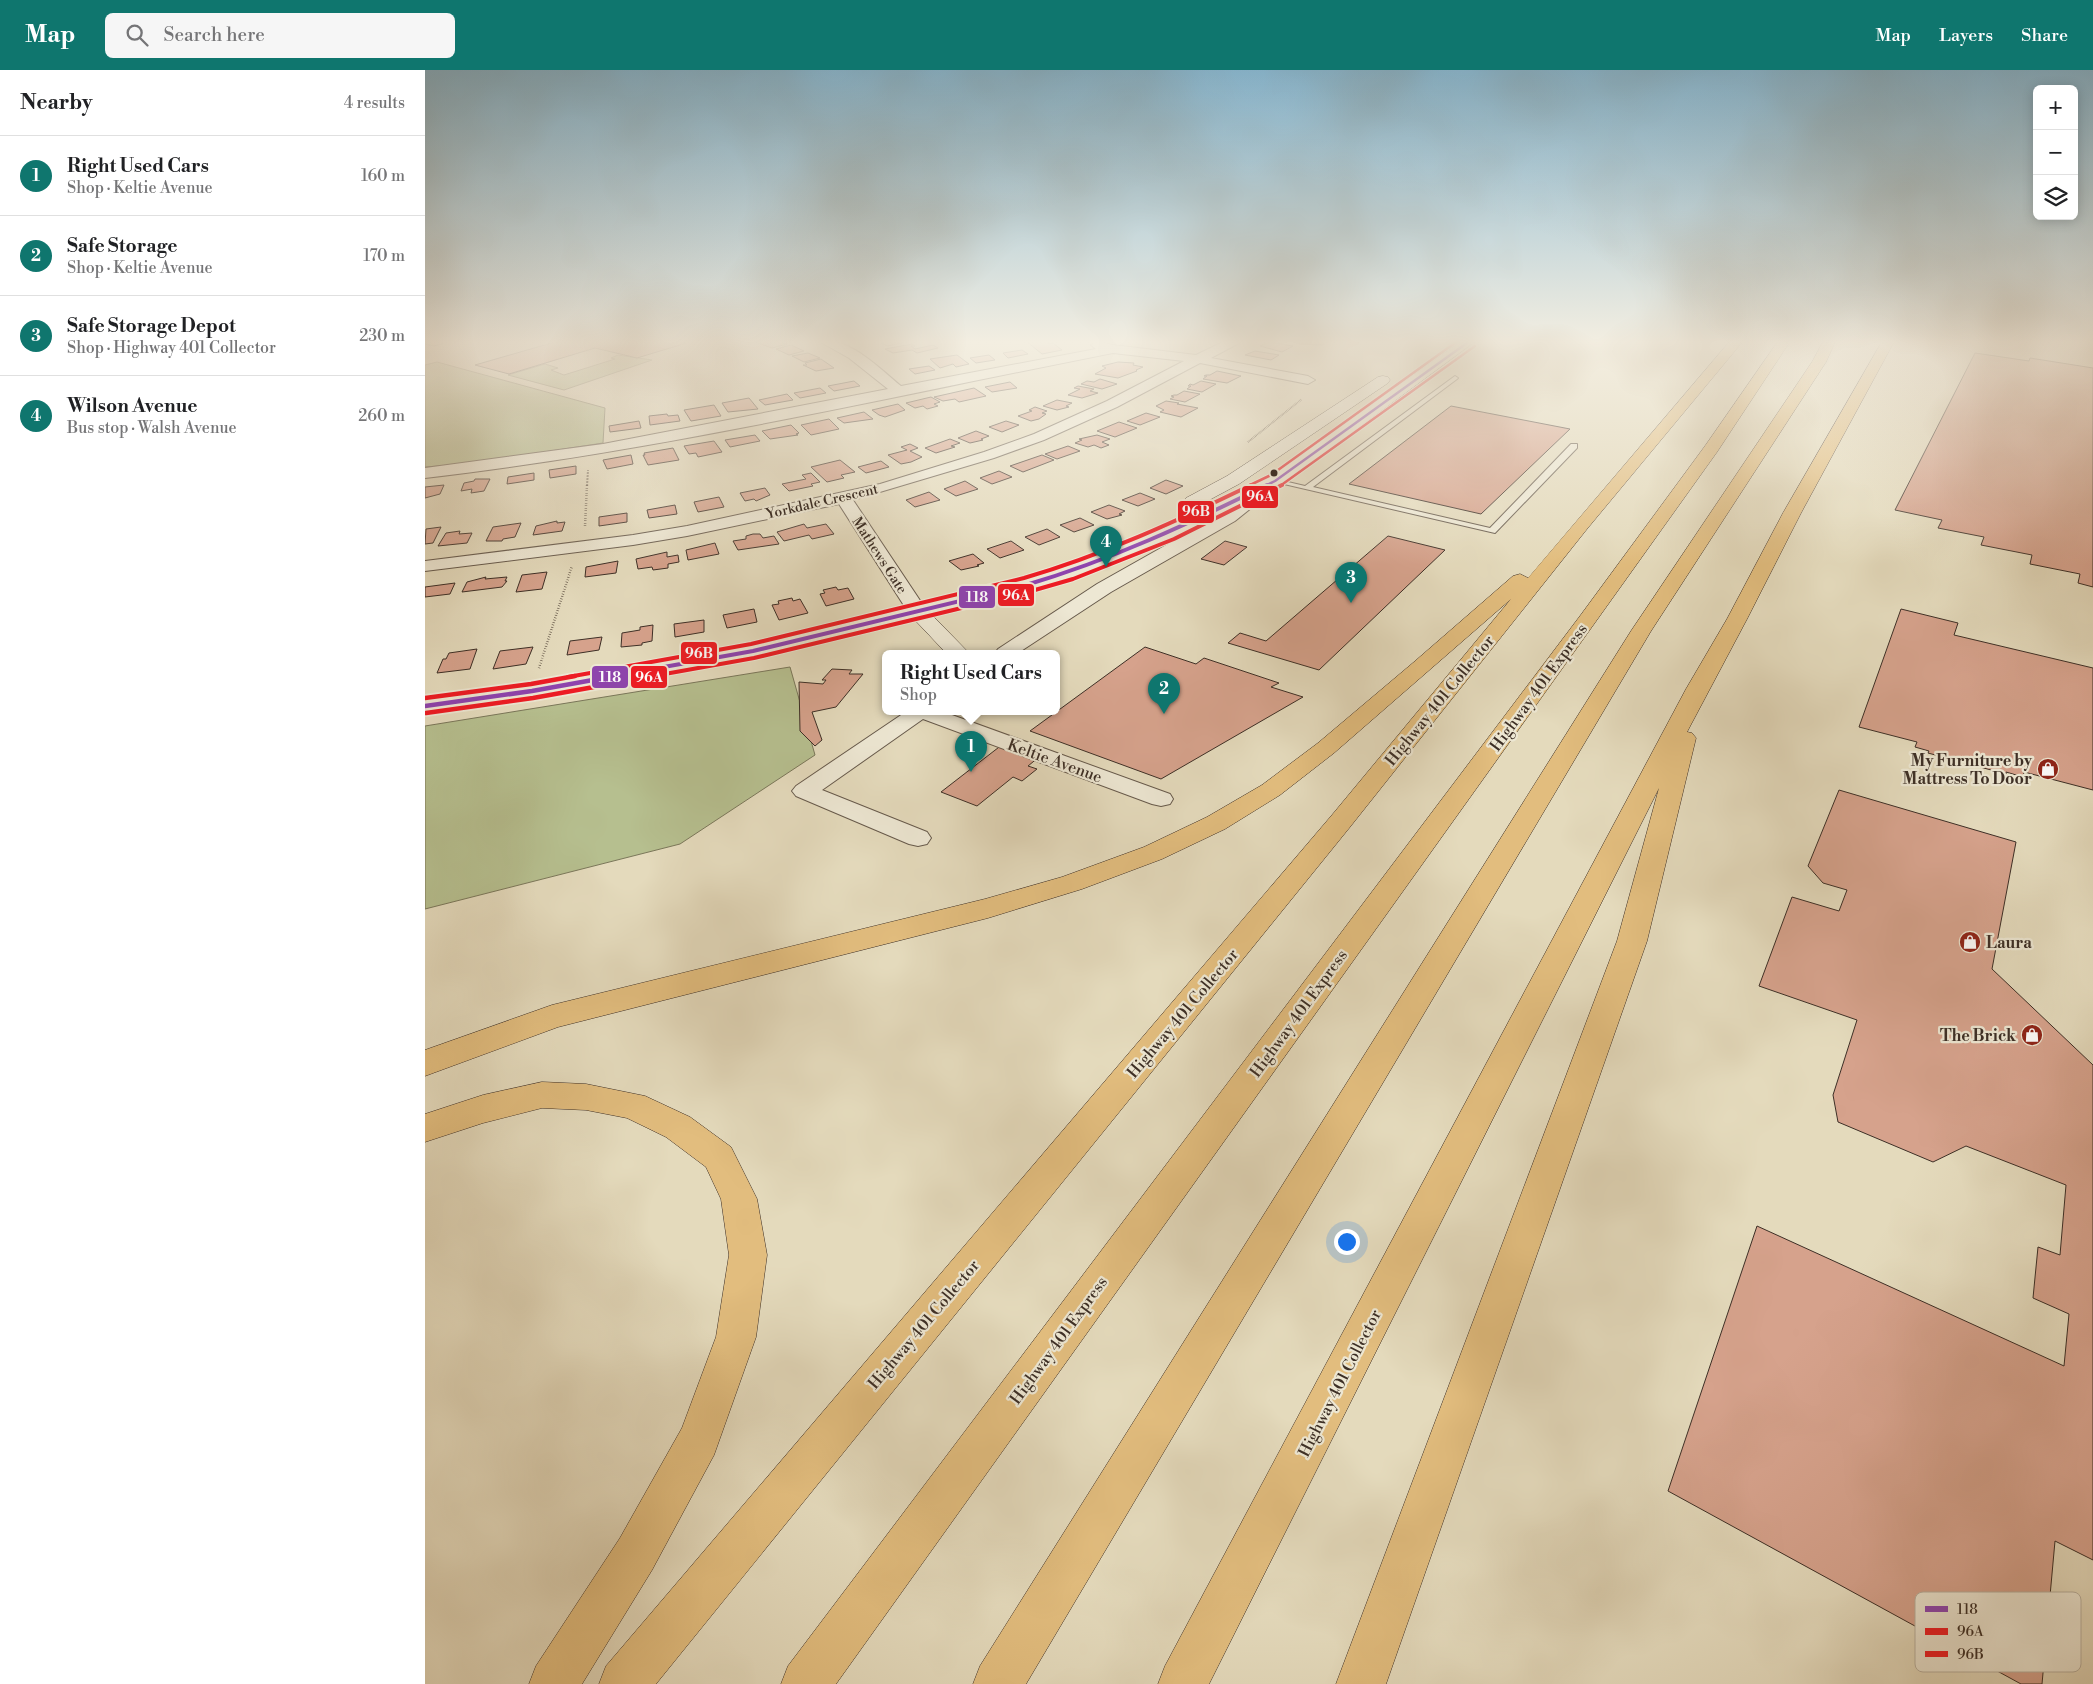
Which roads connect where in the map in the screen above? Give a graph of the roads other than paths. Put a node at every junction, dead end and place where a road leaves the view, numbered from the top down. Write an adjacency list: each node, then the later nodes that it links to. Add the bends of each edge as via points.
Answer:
1 (785, 415): 11 (street, via 589,451)
2 (1086, 415): 14 (street, Yorkdale Crescent, via 1039,436 941,470)
3 (1330, 415): 17 (main road, via 1233,480 1187,505)
4 (1366, 415): 12 (main road)
5 (1405, 415): 13 (lane)
6 (1675, 415): 15 (highway, Highway 401 Collector)
7 (1733, 415): 31 (highway, Highway 401 Express, via 1587,620)
8 (1783, 415): 32 (highway, via 1641,631)
9 (1848, 415): 21 (highway, Highway 401 Collector)
10 (1573, 446): 13 (lane, via 1492,531)
11 (425, 473)
12 (1275, 481): 13 (lane); 17 (main road, via 1171,532 1070,572); 20 (street, via 1229,517 1104,588)
13 (1307, 488)
14 (843, 498): 16 (street, Yorkdale Crescent, via 687,531); 18 (street, Mathews Gate)
15 (1581, 525): 27 (highway, via 1326,748 1271,790 1216,824 1153,853 1072,883 988,908 552,1018); 30 (highway, Highway 401 Collector, via 1341,821)
16 (425, 566)
17 (953, 602): 18 (main road)
18 (917, 611): 19 (main road); 22 (main road, via 753,651 532,691)
19 (955, 650)
20 (1010, 650)
21 (1697, 690): 33 (highway, Highway 401 Collector); 34 (highway, via 1632,941)
22 (425, 706)
23 (915, 715): 26 (street, via 804,791)
24 (932, 715): 25 (street, Keltie Avenue)
25 (1161, 799)
26 (918, 838)
27 (425, 1063)
28 (425, 1128): 29 (highway, via 542,1095 586,1097 633,1106 678,1127 719,1157 739,1199 748,1255 736,1336 699,1440 636,1554)
29 (554, 1684)
30 (623, 1684)
31 (806, 1684)
32 (998, 1684)
33 (1183, 1684)
34 (1361, 1684)

